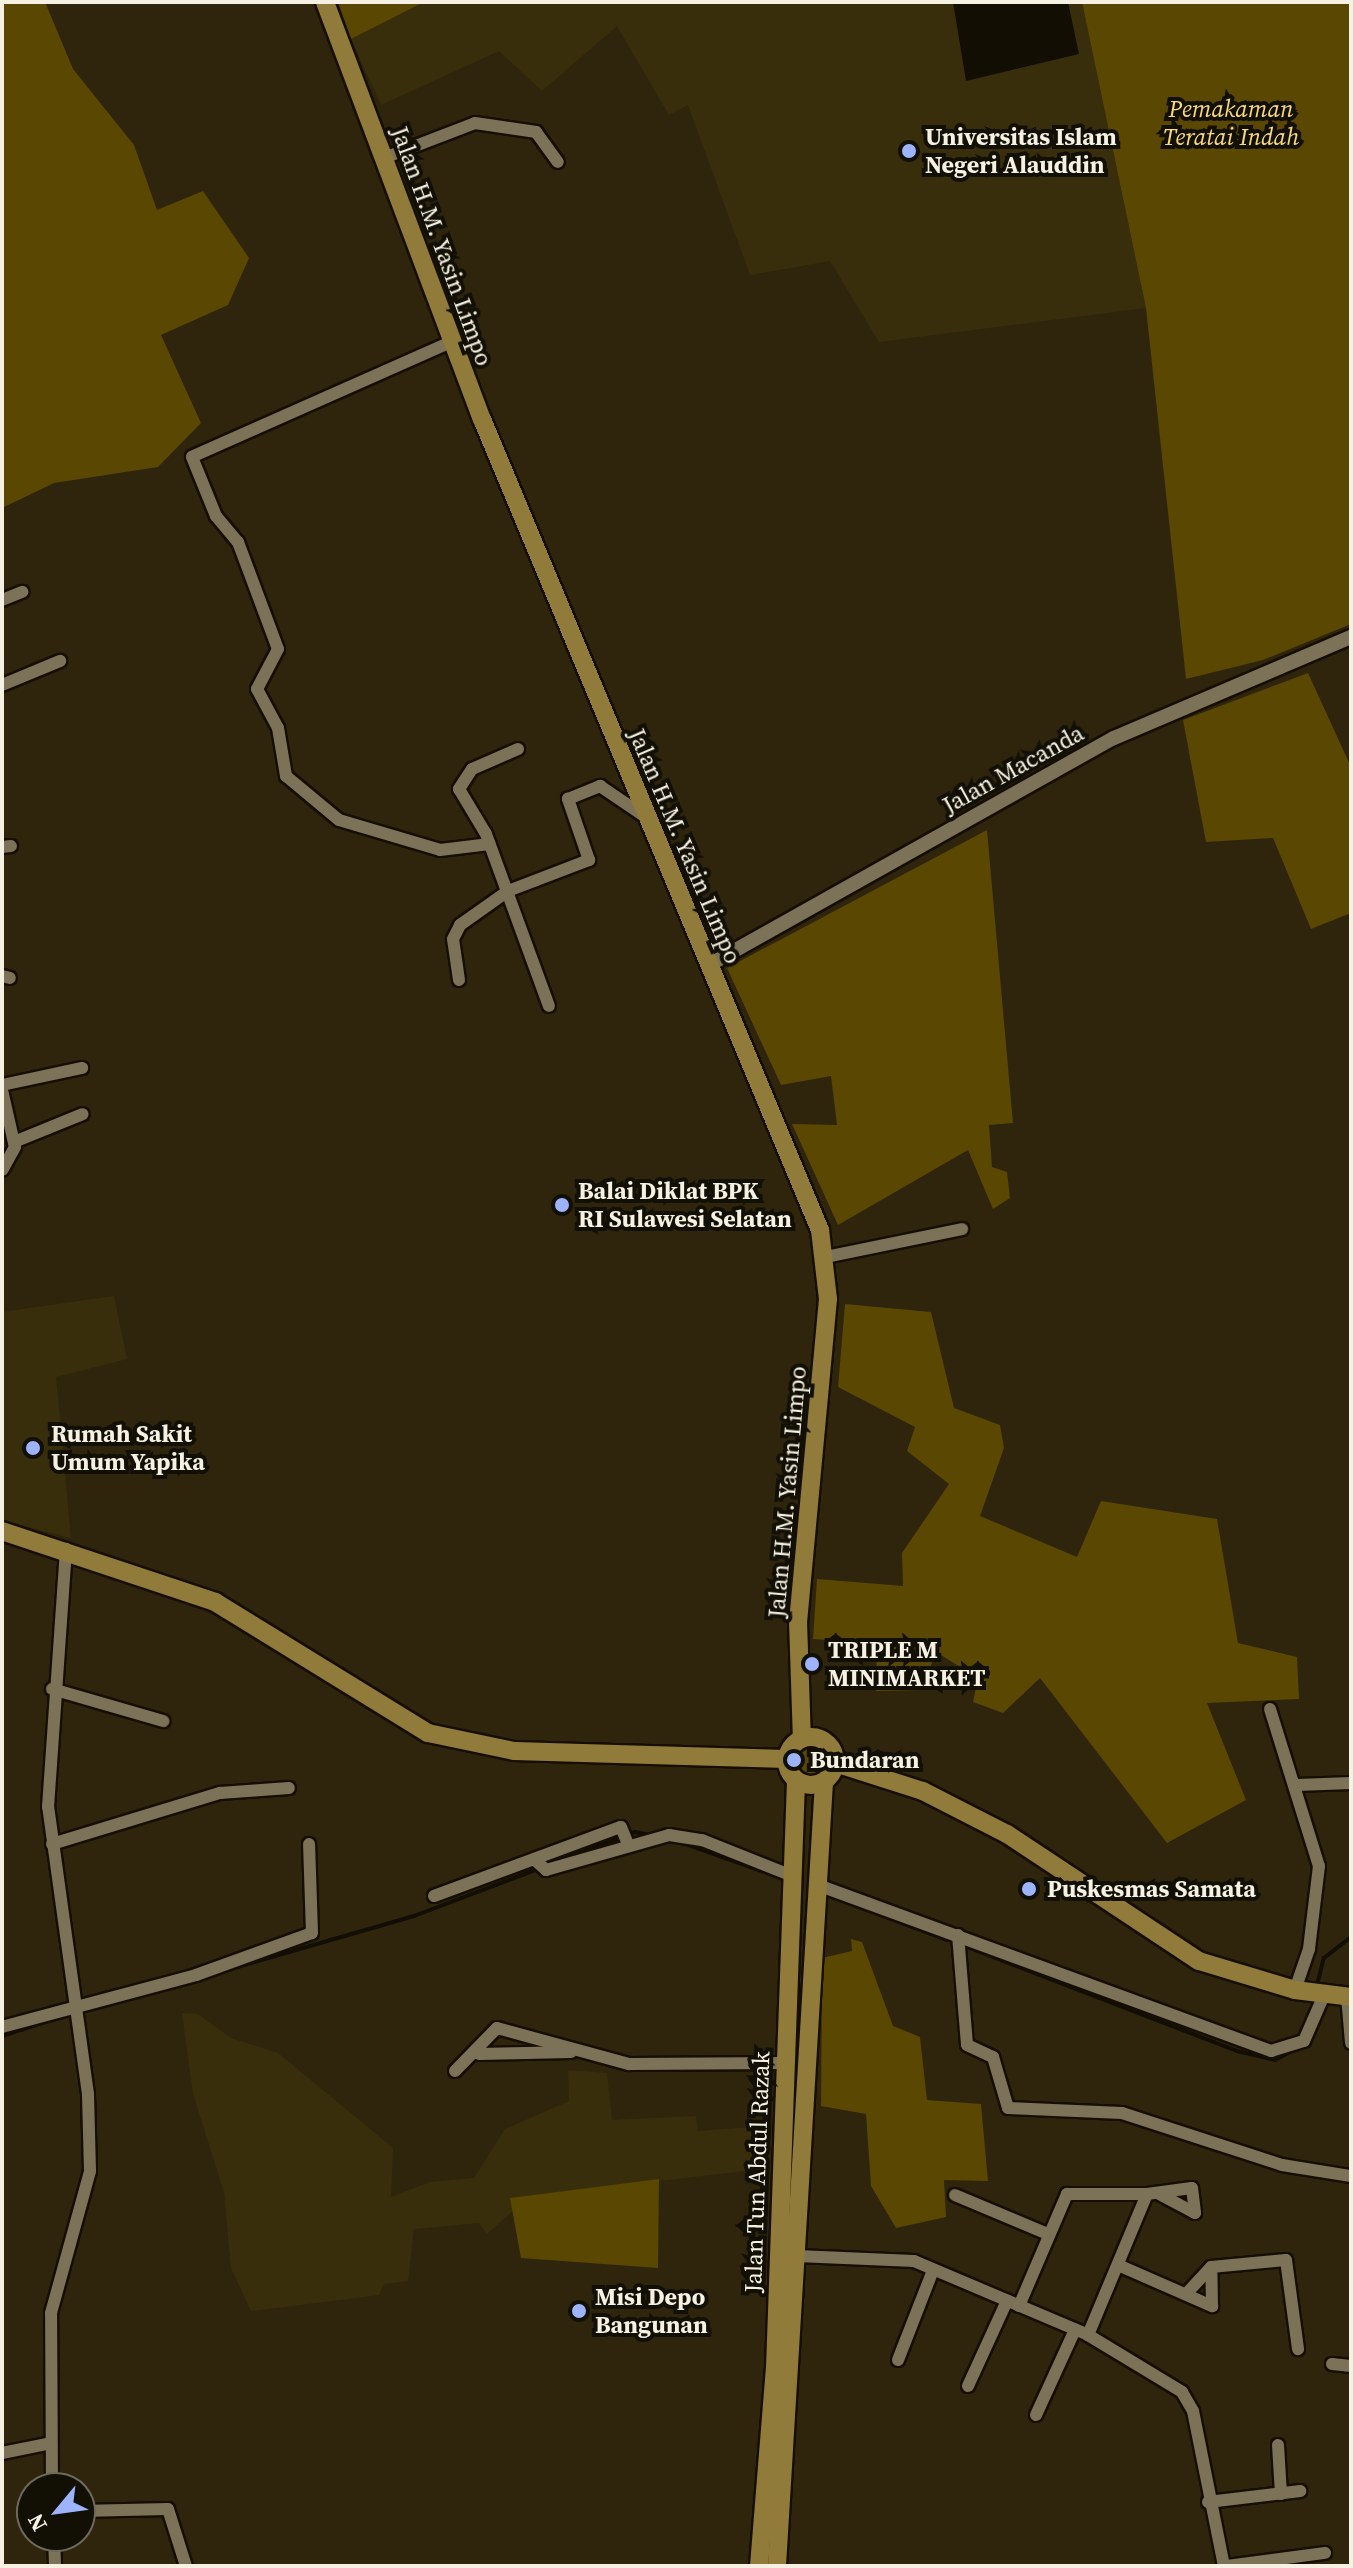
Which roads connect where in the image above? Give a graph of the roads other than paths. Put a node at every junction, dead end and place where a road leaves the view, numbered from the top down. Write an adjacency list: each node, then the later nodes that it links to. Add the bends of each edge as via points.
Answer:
1 (325, 2): 2 (main road, Jalan H.M. Yasin Limpo)
2 (384, 158): 3 (street, via 475,123 536,132); 4 (main road, Jalan H.M. Yasin Limpo)
3 (558, 162)
4 (451, 342): 11 (main road, Jalan H.M. Yasin Limpo); 12 (street, via 192,457 216,516 238,542 278,649 257,689 278,728 286,776 339,820 440,850)
5 (22, 592): 6 (street)
6 (2, 600)
7 (1351, 637): 14 (street, Jalan Macanda, via 1114,738)
8 (60, 661): 9 (street)
9 (2, 685)
10 (518, 749): 12 (street, via 484,761 460,783 461,797)
11 (647, 818): 13 (street, via 600,786 568,799 589,860); 14 (main road, Jalan H.M. Yasin Limpo)
12 (490, 844): 13 (street)
13 (508, 891): 15 (street, via 460,925 453,939); 16 (street)
14 (709, 965): 23 (main road, Jalan H.M. Yasin Limpo, via 811,1203)
15 (459, 980)
16 (549, 1006)
17 (82, 1068): 18 (street)
18 (2, 1087): 20 (street)
19 (83, 1114): 20 (street)
20 (14, 1142): 21 (street)
21 (2, 1170)
22 (962, 1229): 23 (street)
23 (826, 1257): 29 (main road, Jalan H.M. Yasin Limpo, via 827,1314 798,1621)
24 (2, 1531): 25 (main road)
25 (66, 1549): 26 (street); 30 (main road, via 215,1602 428,1733 514,1751)
26 (52, 1689): 28 (street); 37 (street)
27 (1270, 1709): 35 (street)
28 (163, 1721)
29 (802, 1739): 30 (main road); 31 (main road, via 826,1742)
30 (787, 1759): 32 (main road)
31 (835, 1763): 33 (main road); 43 (main road, via 923,1791 1007,1834 1199,1961)
32 (796, 1780): 33 (main road); 39 (main road, Jalan Tun Abdul Razak)
33 (824, 1781): 40 (main road, Jalan Tun Abdul Razak)
34 (1351, 1783): 35 (street)
35 (1297, 1785): 43 (street, via 1315,1837 1319,1891)
36 (289, 1788): 37 (street, via 220,1793)
37 (52, 1844): 45 (street)
38 (309, 1844): 45 (street, via 312,1933)
39 (795, 1877): 41 (street, via 690,1837 625,1837); 51 (main road, Jalan Tun Abdul Razak)
40 (815, 1884): 42 (street); 52 (main road, Jalan Tun Abdul Razak)
41 (434, 1896)
42 (958, 1935): 43 (street, via 1271,2051 1304,2041); 53 (street, via 967,2045 993,2057 1008,2108 1122,2113 1282,2165)
43 (1311, 1993): 44 (main road)
44 (1349, 1996): 47 (street)
45 (75, 2012): 46 (street); 71 (street, via 88,2094 89,2187 51,2313)
46 (2, 2027)
47 (1351, 2043)
48 (574, 2051): 49 (street); 49 (street, via 497,2028); 51 (street, via 629,2064)
49 (479, 2054): 50 (street)
50 (455, 2071)
51 (784, 2071): 52 (main road); 70 (main road, Jalan Tun Abdul Razak)
52 (805, 2083): 56 (main road, Jalan Tun Abdul Razak)
53 (1351, 2176)
54 (955, 2195): 55 (street)
55 (1048, 2234): 57 (street, via 1070,2191 1154,2194); 61 (street)
56 (797, 2256): 59 (street, via 889,2256); 70 (main road, Jalan Tun Abdul Razak)
57 (1118, 2265): 60 (street); 63 (street)
58 (1211, 2267): 60 (street); 60 (street, via 1215,2304); 64 (street, via 1287,2261)
59 (933, 2270): 61 (street); 65 (street)
60 (1186, 2294)
61 (1013, 2304): 62 (street); 68 (street)
62 (1075, 2330): 63 (street); 69 (street)
63 (1088, 2335): 77 (street, via 1189,2399)
64 (1298, 2349)
65 (898, 2360)
66 (1332, 2364): 67 (street)
67 (1351, 2366)
68 (968, 2386)
69 (1036, 2415)
70 (778, 2441): 81 (main road, Jalan Tun Abdul Razak); 82 (main road, Jalan Tun Abdul Razak)
71 (51, 2443): 73 (street); 74 (street)
72 (1278, 2445): 76 (street)
73 (2, 2453)
74 (52, 2472)
75 (1300, 2491): 76 (street)
76 (1281, 2494): 77 (street)
77 (1208, 2502): 83 (street)
78 (96, 2511): 80 (street, via 168,2509 180,2528)
79 (1325, 2553): 83 (street)
80 (186, 2566)
81 (759, 2566)
82 (777, 2566)
83 (1226, 2566)

